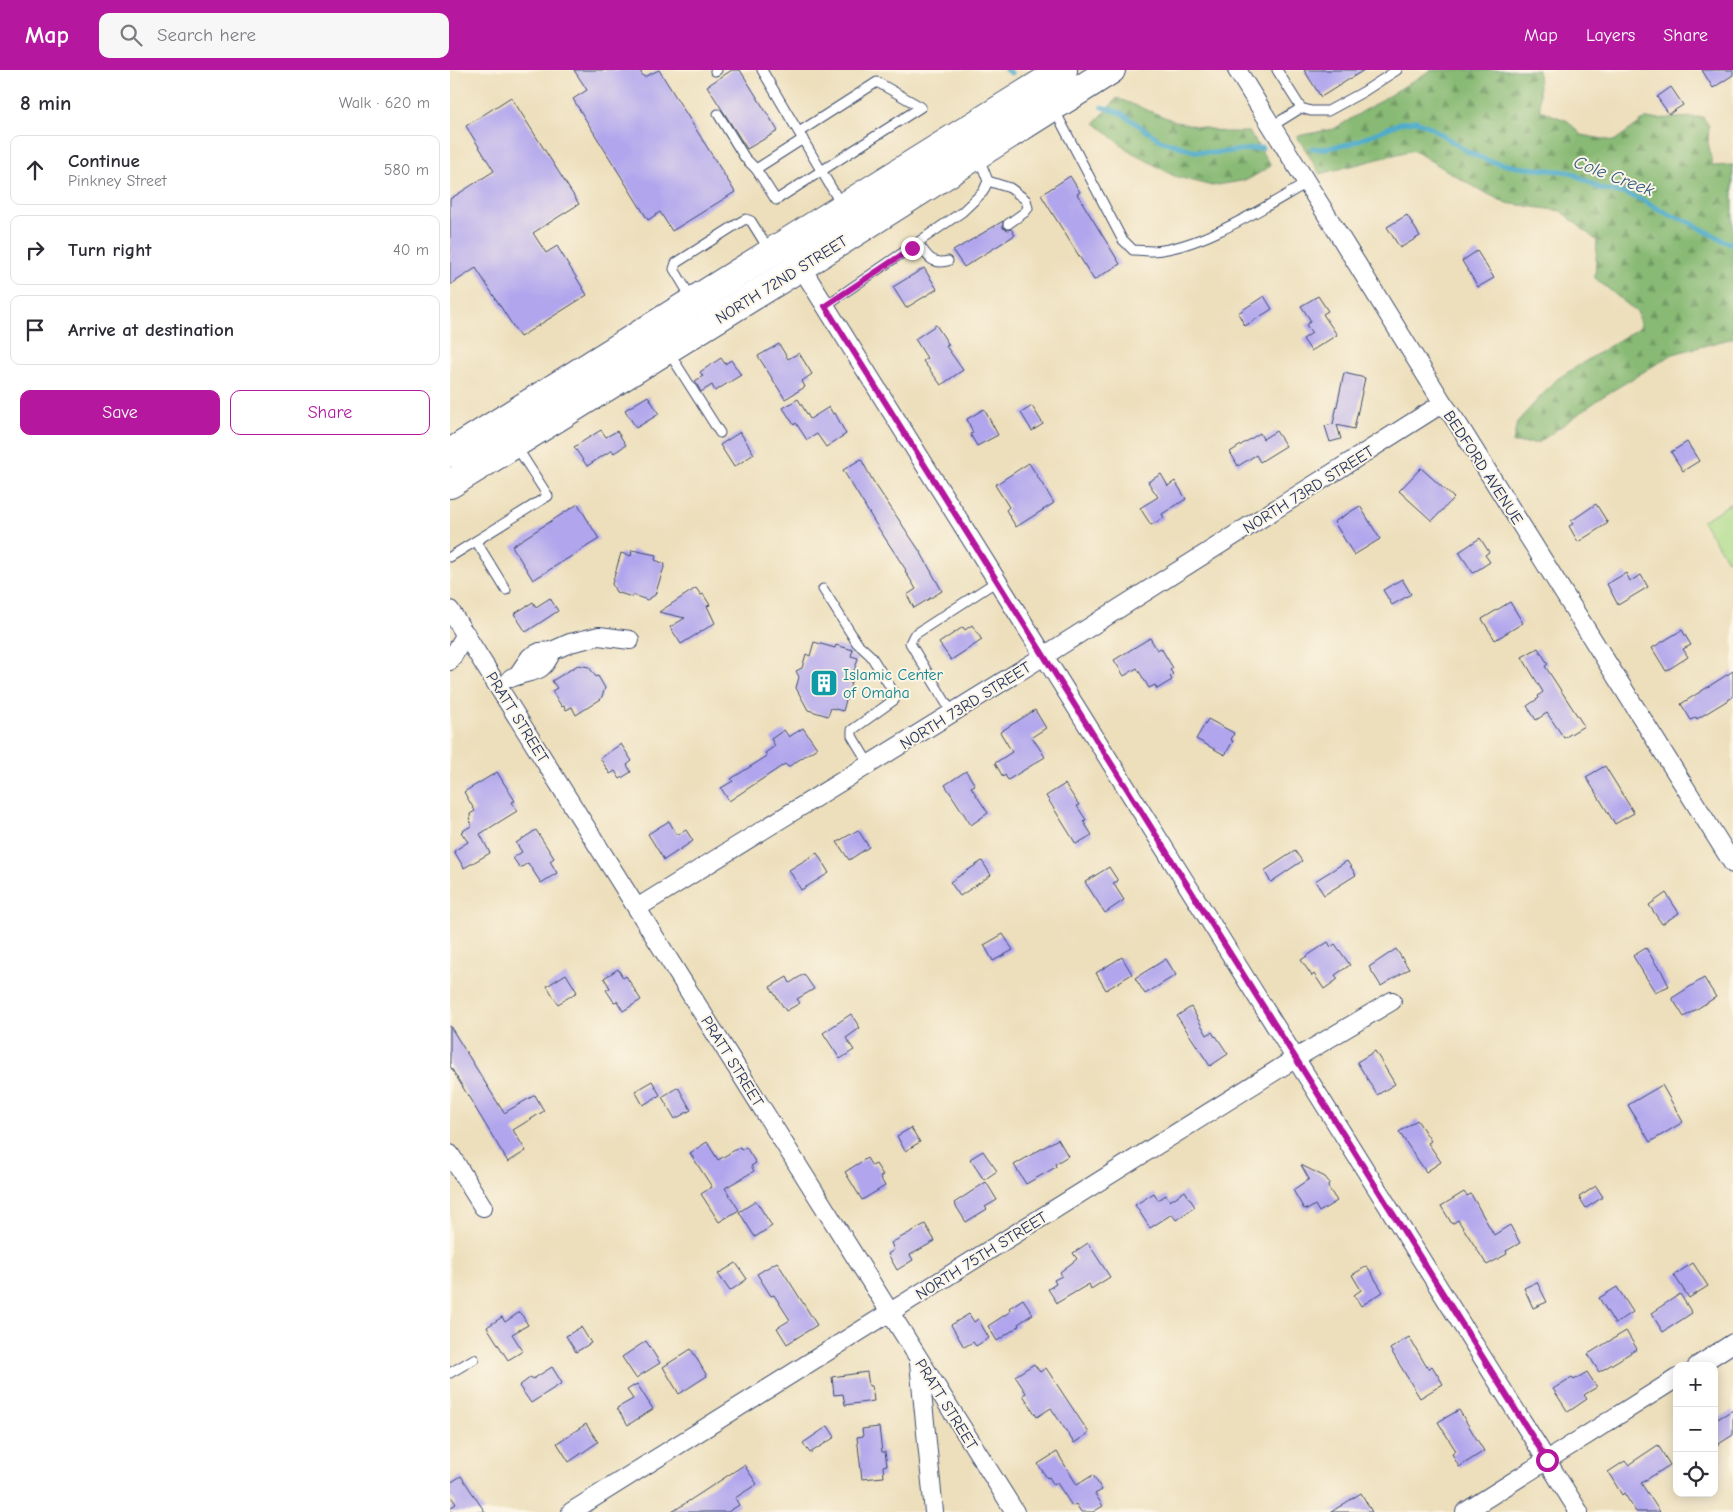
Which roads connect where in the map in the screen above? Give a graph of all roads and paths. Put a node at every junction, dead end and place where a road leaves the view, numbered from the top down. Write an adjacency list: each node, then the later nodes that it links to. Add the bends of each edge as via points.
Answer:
1 (762, 70): 11 (lane)
2 (1063, 70): 17 (main road, NORTH 72ND STREET)
3 (1111, 70): 7 (main road, NORTH 72ND STREET)
4 (1238, 70): 10 (street, BEDFORD AVENUE)
5 (1277, 70): 8 (lane)
6 (1396, 70): 8 (lane, via 1328,111)
7 (1053, 107): 12 (main road, NORTH 72ND STREET); 16 (lane, via 1122,239 1133,250 1153,251 1191,243)
8 (1301, 108): 10 (lane)
9 (718, 114): 13 (lane, via 745,158)
10 (1272, 126): 16 (street, BEDFORD AVENUE)
11 (801, 136): 13 (lane); 14 (lane); 14 (lane, via 877,82 921,107)
12 (978, 154): 15 (lane); 22 (main road, NORTH 72ND STREET)
13 (756, 168): 14 (lane, via 776,200)
14 (821, 171): 17 (lane)
15 (988, 180): 18 (lane, via 1010,188 1026,200 1028,208); 19 (lane, via 983,192 962,212)
16 (1307, 183): 26 (street, BEDFORD AVENUE)
17 (843, 208): 20 (main road, NORTH 72ND STREET)
18 (1008, 224)
19 (918, 243): 21 (lane, via 932,260); 24 (lane)
20 (779, 248): 22 (street); 23 (main road, NORTH 72ND STREET); 23 (lane, via 746,219 676,263 674,269)
21 (948, 262)
22 (800, 267): 24 (street); 25 (main road, NORTH 72ND STREET)
23 (693, 301): 29 (main road, NORTH 72ND STREET)
24 (825, 306): 33 (street)
25 (667, 350): 27 (lane); 28 (main road, NORTH 72ND STREET)
26 (1443, 403): 39 (street, NORTH 73RD STREET); 44 (street, BEDFORD AVENUE)
27 (720, 433)
28 (515, 444): 30 (main road, NORTH 72ND STREET); 31 (lane, via 548,496)
29 (450, 453)
30 (450, 484)
31 (476, 541): 32 (lane); 35 (lane)
32 (450, 557)
33 (997, 581): 39 (street); 42 (lane, via 914,635 910,643)
34 (824, 589): 43 (lane, via 857,643 871,656 896,696 852,730 852,736)
35 (506, 590)
36 (450, 610): 37 (street, PRATT STREET)
37 (466, 634): 40 (street); 41 (street, PRATT STREET)
38 (630, 640): 41 (street, via 599,636 570,643 552,651 547,664 537,671)
39 (1044, 656): 42 (street, NORTH 73RD STREET); 47 (street)
40 (450, 660)
41 (497, 685): 45 (street, PRATT STREET)
42 (952, 713): 43 (street, NORTH 73RD STREET)
43 (869, 764): 45 (street, NORTH 73RD STREET)
44 (1733, 864)
45 (637, 908): 50 (street, PRATT STREET)
46 (1392, 1001): 47 (street, NORTH 75TH STREET)
47 (1296, 1058): 50 (street, NORTH 75TH STREET); 57 (street)
48 (450, 1154): 49 (street)
49 (483, 1207)
50 (890, 1312): 52 (street, PRATT STREET); 58 (street, NORTH 75TH STREET)
51 (1733, 1343): 54 (street)
52 (918, 1358): 59 (street); 60 (street, PRATT STREET)
53 (474, 1359): 55 (lane)
54 (1703, 1362)
55 (450, 1373)
56 (1673, 1381): 57 (street)
57 (1547, 1460): 61 (street); 62 (street)
58 (572, 1512)
59 (934, 1512)
60 (1015, 1512)
61 (1465, 1512)
62 (1579, 1512)

